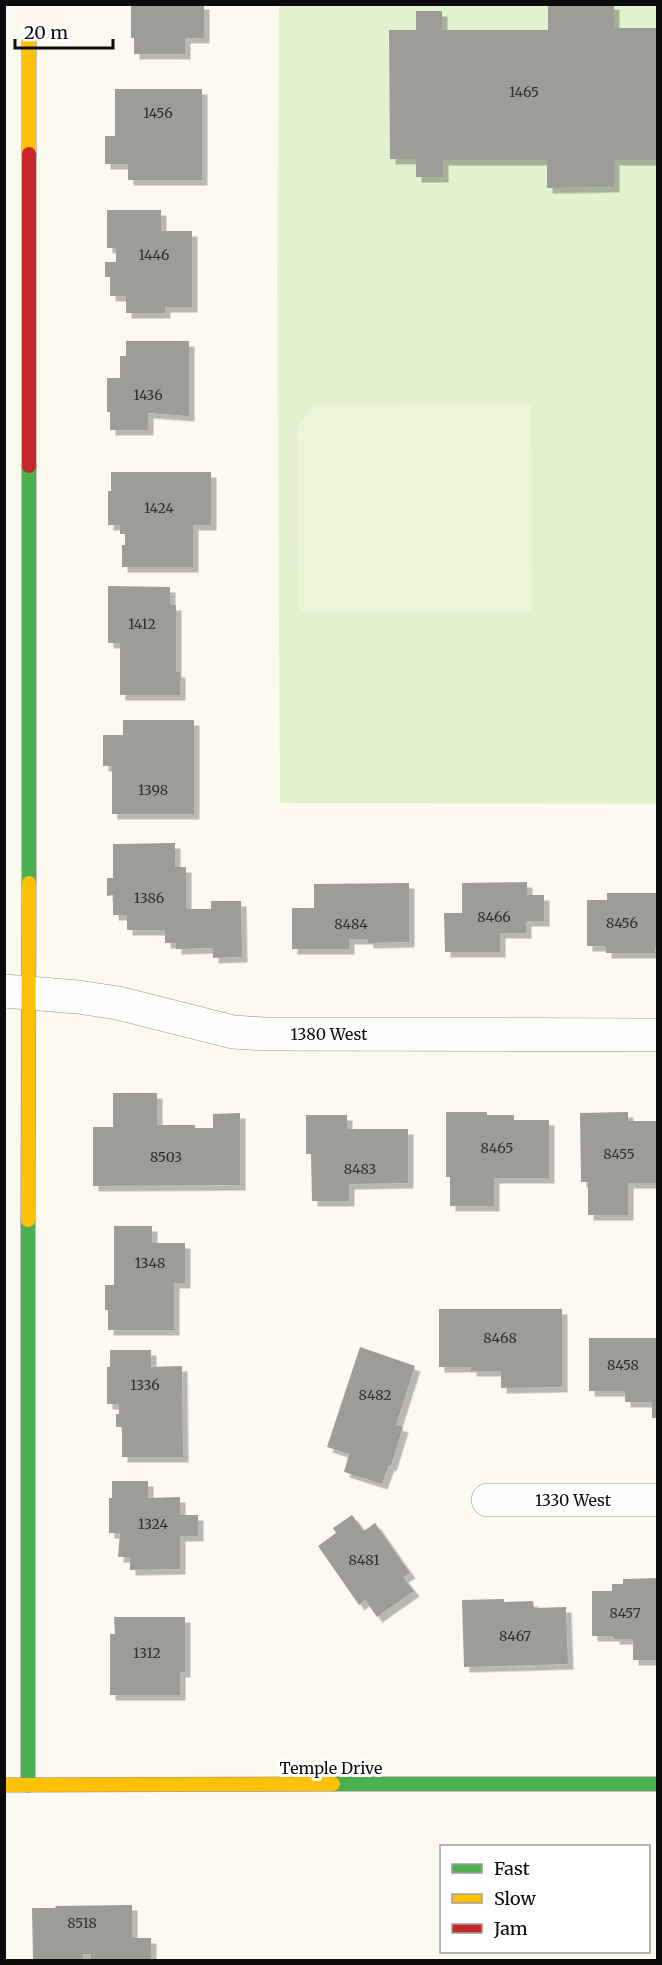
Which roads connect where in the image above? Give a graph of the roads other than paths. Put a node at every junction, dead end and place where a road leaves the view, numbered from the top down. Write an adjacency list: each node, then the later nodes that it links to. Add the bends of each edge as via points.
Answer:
1 (29, 42): 2 (street)
2 (16, 992): 3 (street, 1380 West, via 118,1003 233,1032); 8 (street)
3 (657, 1035)
4 (488, 1500): 5 (street, 1330 West)
5 (657, 1500)
6 (657, 1784): 8 (street, Temple Drive)
7 (4, 1785): 8 (street, Temple Drive)
8 (28, 1785)

